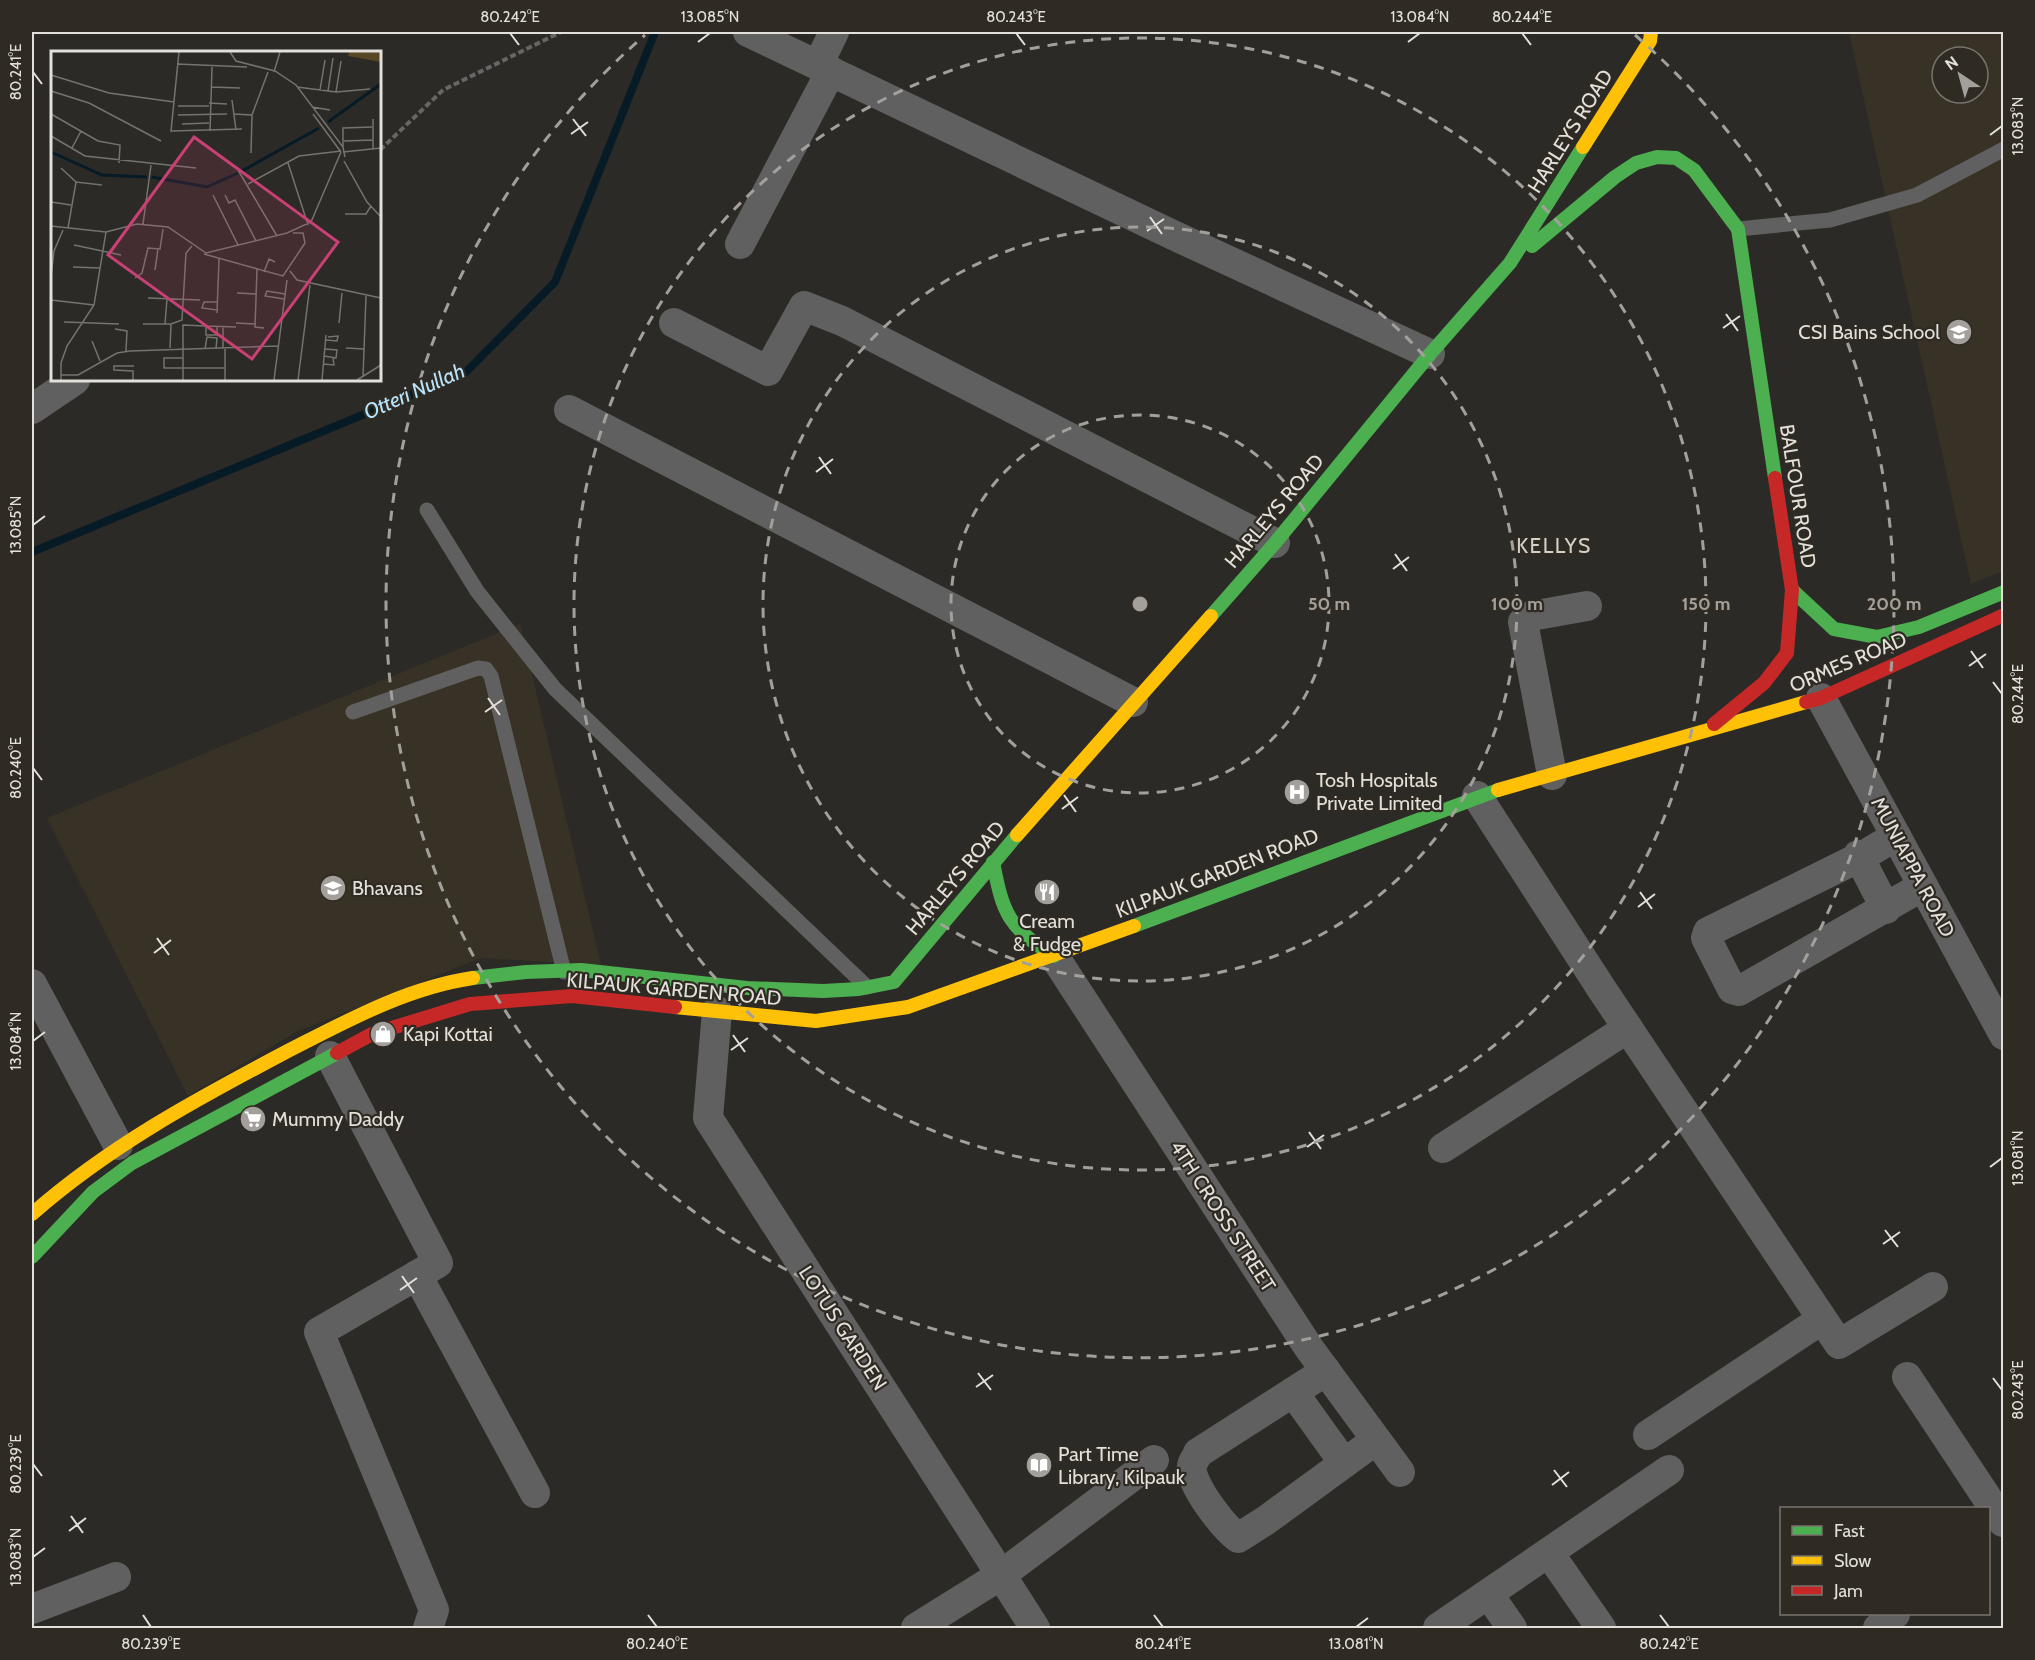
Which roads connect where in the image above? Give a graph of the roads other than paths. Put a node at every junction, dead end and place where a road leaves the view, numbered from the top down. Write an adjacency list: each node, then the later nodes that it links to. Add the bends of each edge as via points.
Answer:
1 (748, 32): 4 (street)
2 (834, 32): 4 (street)
3 (1646, 35): 8 (main road, HARLEYS ROAD)
4 (824, 68): 7 (street); 10 (street)
5 (2004, 149): 6 (lane, via 1917,195 1830,220)
6 (1738, 229): 8 (main road, via 1694,170 1676,158 1657,157 1636,163 1615,177); 16 (main road, BALFOUR ROAD)
7 (740, 244)
8 (1510, 263): 10 (main road, HARLEYS ROAD)
9 (674, 323): 15 (street, via 768,371 804,306 842,321)
10 (1430, 354): 15 (main road, HARLEYS ROAD)
11 (74, 381): 12 (street)
12 (32, 409)
13 (569, 410): 21 (street)
14 (427, 510): 34 (lane, via 477,591 555,689)
15 (1275, 543): 21 (main road, HARLEYS ROAD)
16 (1792, 591): 17 (main road, ORMES ROAD, via 1834,629 1877,637 1919,627); 23 (main road, BALFOUR ROAD, via 1787,653 1764,683)
17 (2004, 592)
18 (1587, 606): 24 (street, via 1531,616 1523,622)
19 (2004, 615): 20 (main road, ORMES ROAD)
20 (1821, 698): 23 (main road, ORMES ROAD); 26 (street, MUNIAPPA ROAD)
21 (1133, 702): 28 (main road, HARLEYS ROAD)
22 (352, 712): 32 (lane, via 478,668 486,669 491,676)
23 (1703, 732): 24 (main road, KILPAUK GARDEN ROAD)
24 (1552, 775): 25 (main road, KILPAUK GARDEN ROAD)
25 (1477, 796): 31 (main road, KILPAUK GARDEN ROAD); 36 (street)
26 (1896, 836): 27 (street); 29 (street, MUNIAPPA ROAD)
27 (1858, 855): 30 (street); 30 (street, via 1708,932 1706,938 1732,989 1739,991)
28 (993, 862): 31 (main road, via 1002,910 1021,936); 34 (main road, HARLEYS ROAD, via 894,982)
29 (1923, 886): 30 (street); 37 (street, MUNIAPPA ROAD)
30 (1886, 909)
31 (1054, 956): 35 (main road, KILPAUK GARDEN ROAD, via 908,1007 816,1022); 46 (street, 4TH CROSS STREET)
32 (564, 972): 34 (main road, via 596,971 821,993); 39 (main road, via 452,982 367,1010)
33 (32, 984): 39 (street)
34 (869, 989)
35 (717, 1011): 38 (main road, KILPAUK GARDEN ROAD, via 572,996 470,1004 372,1034); 59 (street, LOTUS GARDEN, via 708,1118)
36 (1628, 1028): 40 (street); 45 (street)
37 (2004, 1035)
38 (330, 1056): 42 (main road, KILPAUK GARDEN ROAD, via 132,1163 93,1192); 43 (street, via 438,1263)
39 (118, 1145): 41 (main road, via 64,1183)
40 (1443, 1149)
41 (32, 1214)
42 (32, 1257)
43 (417, 1275): 55 (street); 64 (street, via 320,1332 434,1610)
44 (1933, 1287): 45 (street, via 1839,1344)
45 (1821, 1320): 49 (street)
46 (1326, 1371): 48 (street); 50 (street, 4TH CROSS STREET)
47 (1907, 1377): 56 (street)
48 (1293, 1392): 52 (street); 52 (street, via 1198,1453 1191,1466 1194,1481 1225,1528 1238,1538)
49 (1648, 1435)
50 (1376, 1440): 52 (street); 54 (street, 4TH CROSS STREET)
51 (1154, 1460): 59 (street)
52 (1344, 1463)
53 (1669, 1470): 58 (street)
54 (1400, 1472)
55 (535, 1493)
56 (2003, 1522): 57 (street)
57 (1990, 1533)
58 (1549, 1553): 61 (street); 69 (street)
59 (1001, 1575): 65 (street); 66 (street, LOTUS GARDEN)
60 (116, 1577): 62 (street)
61 (1489, 1595): 67 (street); 68 (street)
62 (32, 1609)
63 (1894, 1615): 70 (street)
64 (428, 1629)
65 (916, 1629)
66 (1035, 1629)
67 (1438, 1629)
68 (1512, 1629)
69 (1601, 1629)
70 (1878, 1629)

